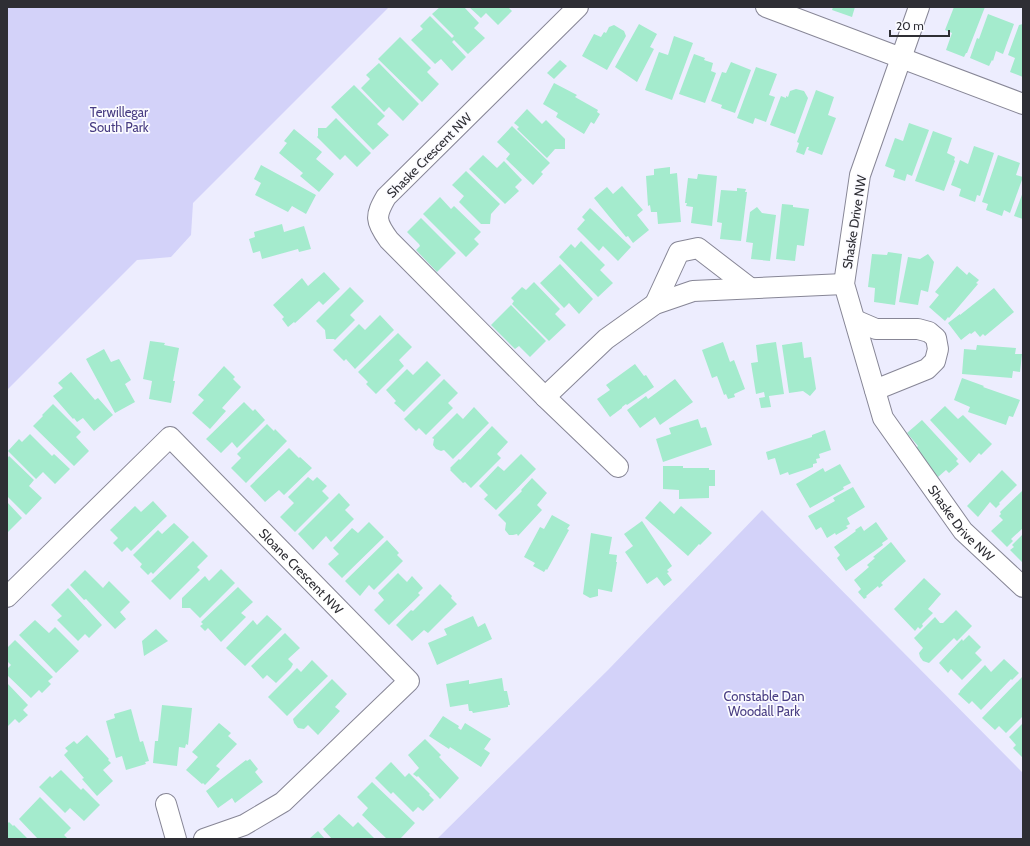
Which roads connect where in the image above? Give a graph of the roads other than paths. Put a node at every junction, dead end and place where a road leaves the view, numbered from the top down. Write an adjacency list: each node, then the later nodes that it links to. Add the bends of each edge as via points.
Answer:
1 (578, 7): 11 (street, Shaske Crescent NW, via 386,197 378,210 382,232 389,240)
2 (766, 7): 4 (street)
3 (919, 7): 4 (street, Shaske Drive NW)
4 (902, 57): 5 (street); 6 (street, Shaske Drive NW, via 860,175)
5 (1023, 104)
6 (844, 284): 7 (street); 9 (street, Shaske Drive NW)
7 (750, 288): 8 (street, via 693,291); 8 (street, via 698,248 679,252)
8 (655, 304): 11 (street, via 606,339)
9 (854, 320): 10 (street, Shaske Drive NW); 10 (street, via 876,329 918,329 929,332 936,338 936,362 927,369)
10 (875, 390): 13 (street, Shaske Drive NW, via 883,418 963,531)
11 (545, 397): 12 (street, Shaske Crescent NW)
12 (618, 467)
13 (1023, 587)
14 (7, 597): 17 (street, Sloane Crescent NW, via 170,437 409,681 283,802 244,825)
15 (166, 804): 16 (street)
16 (176, 839)
17 (204, 839)

